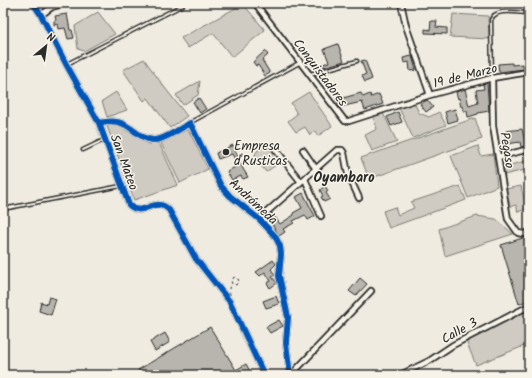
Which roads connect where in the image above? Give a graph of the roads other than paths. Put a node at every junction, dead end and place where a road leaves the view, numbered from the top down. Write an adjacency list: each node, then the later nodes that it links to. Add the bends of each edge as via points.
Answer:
1 (33, 3): 7 (street, San Mateo)
2 (66, 3): 7 (street, via 52,7)
3 (255, 3): 9 (street, Conquistadores)
4 (401, 3): 14 (street, 19 de Marzo, via 406,26)
5 (183, 5): 10 (lane)
6 (529, 13): 13 (lane, via 502,12 492,15)
7 (41, 15): 10 (street, San Mateo)
8 (357, 61): 12 (lane)
9 (300, 63): 12 (street, Conquistadores); 16 (lane)
10 (66, 64): 15 (street, San Mateo)
11 (529, 72): 13 (street, 19 de Marzo)
12 (309, 74): 14 (street, Conquistadores, via 345,121)
13 (492, 78): 14 (street, 19 de Marzo); 22 (street, Pegaso, via 493,126)
14 (430, 95)
15 (99, 123): 16 (street, via 122,123 152,140 160,139); 17 (street, San Mateo)
16 (190, 123): 29 (street, Andrómeda, via 221,186)
17 (105, 140): 20 (lane); 25 (street, San Mateo)
18 (273, 146): 24 (street)
19 (529, 149): 22 (street)
20 (83, 150)
21 (303, 150): 23 (street)
22 (498, 156): 30 (street, Pegaso, via 508,219 518,233)
23 (316, 169): 24 (street); 26 (street, via 337,150 342,150 348,174)
24 (303, 181): 28 (street); 29 (street)
25 (121, 186): 27 (lane); 33 (street, San Mateo, via 133,210 160,204 166,206 196,259 230,302)
26 (359, 198)
27 (3, 209)
28 (321, 216)
29 (259, 219): 34 (street, Andrómeda, via 275,236 282,254 279,276 288,317 286,343)
30 (529, 232)
31 (371, 291): 34 (street)
32 (529, 306): 35 (street, Calle 3)
33 (264, 375)
34 (290, 375)
35 (400, 375)

